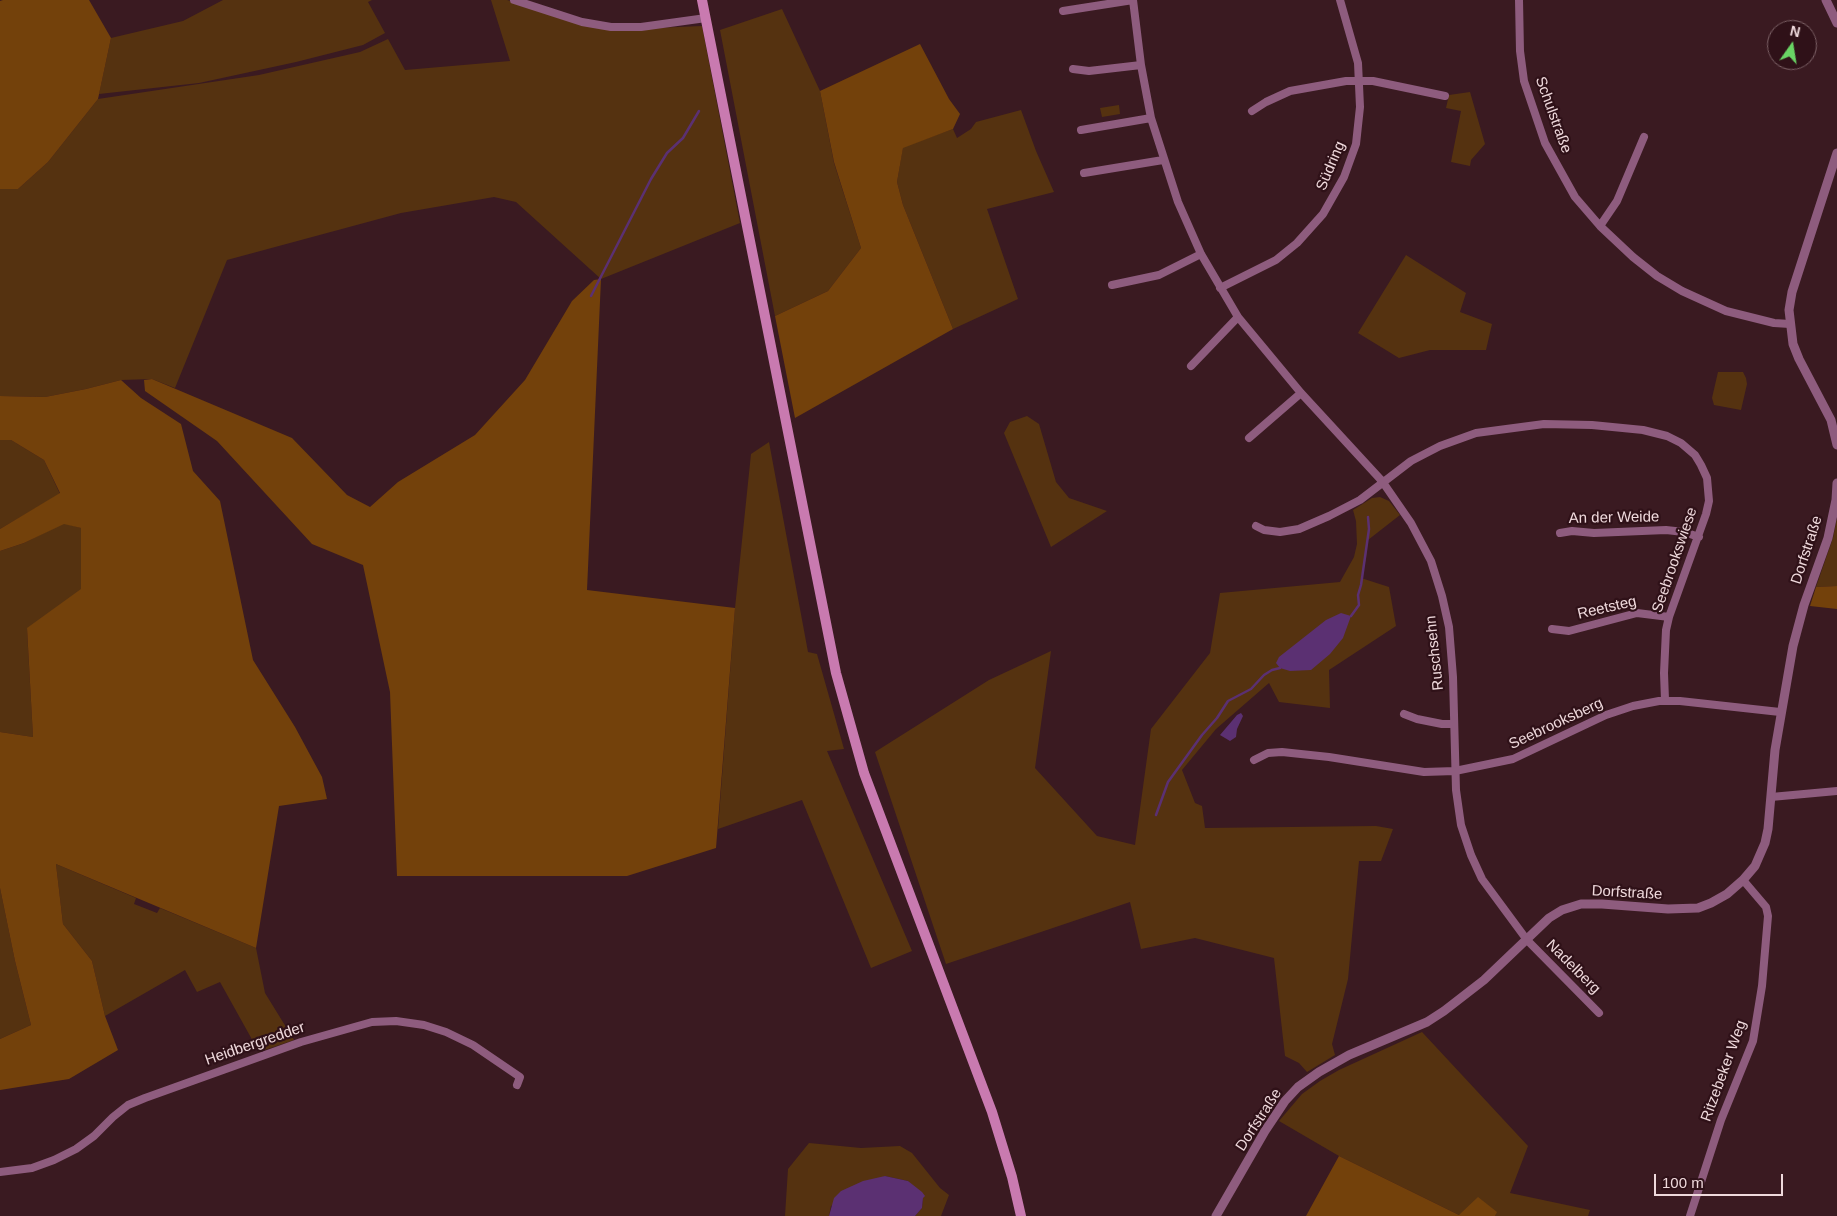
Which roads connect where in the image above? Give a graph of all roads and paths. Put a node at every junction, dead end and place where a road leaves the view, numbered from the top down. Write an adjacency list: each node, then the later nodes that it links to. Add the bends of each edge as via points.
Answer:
1 (514, 0): 8 (street, via 582,22 611,27 640,27)
2 (702, 0): 8 (main road)
3 (1133, 0): 7 (street); 10 (street)
4 (1340, 0): 12 (street, Südring)
5 (1519, 0): 21 (street, Schulstraße, via 1524,81 1545,143 1575,197)
6 (1826, 0): 9 (street)
7 (1063, 11)
8 (706, 18): 51 (main road, via 836,673 864,773 992,1112)
9 (1837, 23)
10 (1141, 65): 11 (street, via 1089,71); 15 (street)
11 (1074, 69)
12 (1360, 80): 13 (street); 14 (street, via 1290,91); 24 (street, Südring, via 1356,144 1341,182 1323,214 1297,243 1276,260)
13 (1445, 96)
14 (1252, 112)
15 (1151, 118): 16 (street); 19 (street)
16 (1080, 130)
17 (1644, 137): 21 (street, via 1617,201)
18 (1837, 152): 26 (street, via 1792,292)
19 (1163, 160): 20 (street); 22 (street)
20 (1084, 173)
21 (1600, 226): 26 (street, Schulstraße, via 1633,257 1682,291 1726,311)
22 (1201, 254): 23 (street, via 1160,275); 24 (street)
23 (1112, 285)
24 (1220, 288): 25 (street)
25 (1238, 317): 27 (street); 28 (street, Ruschsehn)
26 (1790, 324): 30 (street, via 1793,344 1831,420)
27 (1191, 366)
28 (1301, 392): 29 (street); 31 (street, Ruschsehn)
29 (1249, 438)
30 (1837, 444)
31 (1382, 481): 33 (street, Seebrookswiese, via 1360,500 1299,529 1280,532); 35 (street, Seebrookswiese, via 1418,457 1476,433 1544,424 1643,430 1681,444 1695,455 1701,465 1707,478 1708,501); 41 (street, Ruschsehn, via 1425,546 1442,596 1452,664)
32 (1837, 482): 39 (street, Dorfstraße, via 1828,538 1804,605)
33 (1256, 526)
34 (1560, 533): 35 (street, An der Weide, via 1666,530)
35 (1699, 537): 36 (street, Seebrookswiese)
36 (1669, 617): 37 (street, Reetsteg, via 1637,613 1569,631); 38 (street, Seebrookswiese, via 1665,644)
37 (1552, 629)
38 (1665, 700): 39 (street, Seebrooksberg); 43 (street, Seebrooksberg, via 1606,715 1513,760)
39 (1780, 712): 45 (street, Dorfstraße)
40 (1404, 714): 41 (street)
41 (1454, 724): 43 (street, Ruschsehn)
42 (1254, 760): 43 (street, Seebrooksberg, via 1268,753 1282,752 1424,772)
43 (1454, 771): 47 (street, Ruschsehn, via 1461,825 1471,855 1482,879)
44 (1837, 791): 45 (street)
45 (1771, 796): 46 (street, Dorfstraße, via 1765,843 1755,866)
46 (1743, 880): 47 (street, Dorfstraße, via 1727,894 1698,908 1581,904 1549,918); 53 (street, Ritzebeker Weg, via 1766,907 1768,916 1760,1006 1753,1041 1721,1120)
47 (1527, 940): 48 (street, Nadelberg); 52 (street, Dorfstraße, via 1484,980 1427,1022 1350,1055 1298,1087 1265,1131)
48 (1599, 1013)
49 (518, 1085): 50 (street, Heidbergredder, via 520,1077 473,1045 446,1032 396,1021 372,1022 301,1042 145,1098 128,1105 76,1149 32,1168)
50 (0, 1172)
51 (1020, 1216)
52 (1216, 1216)
53 (1690, 1216)

